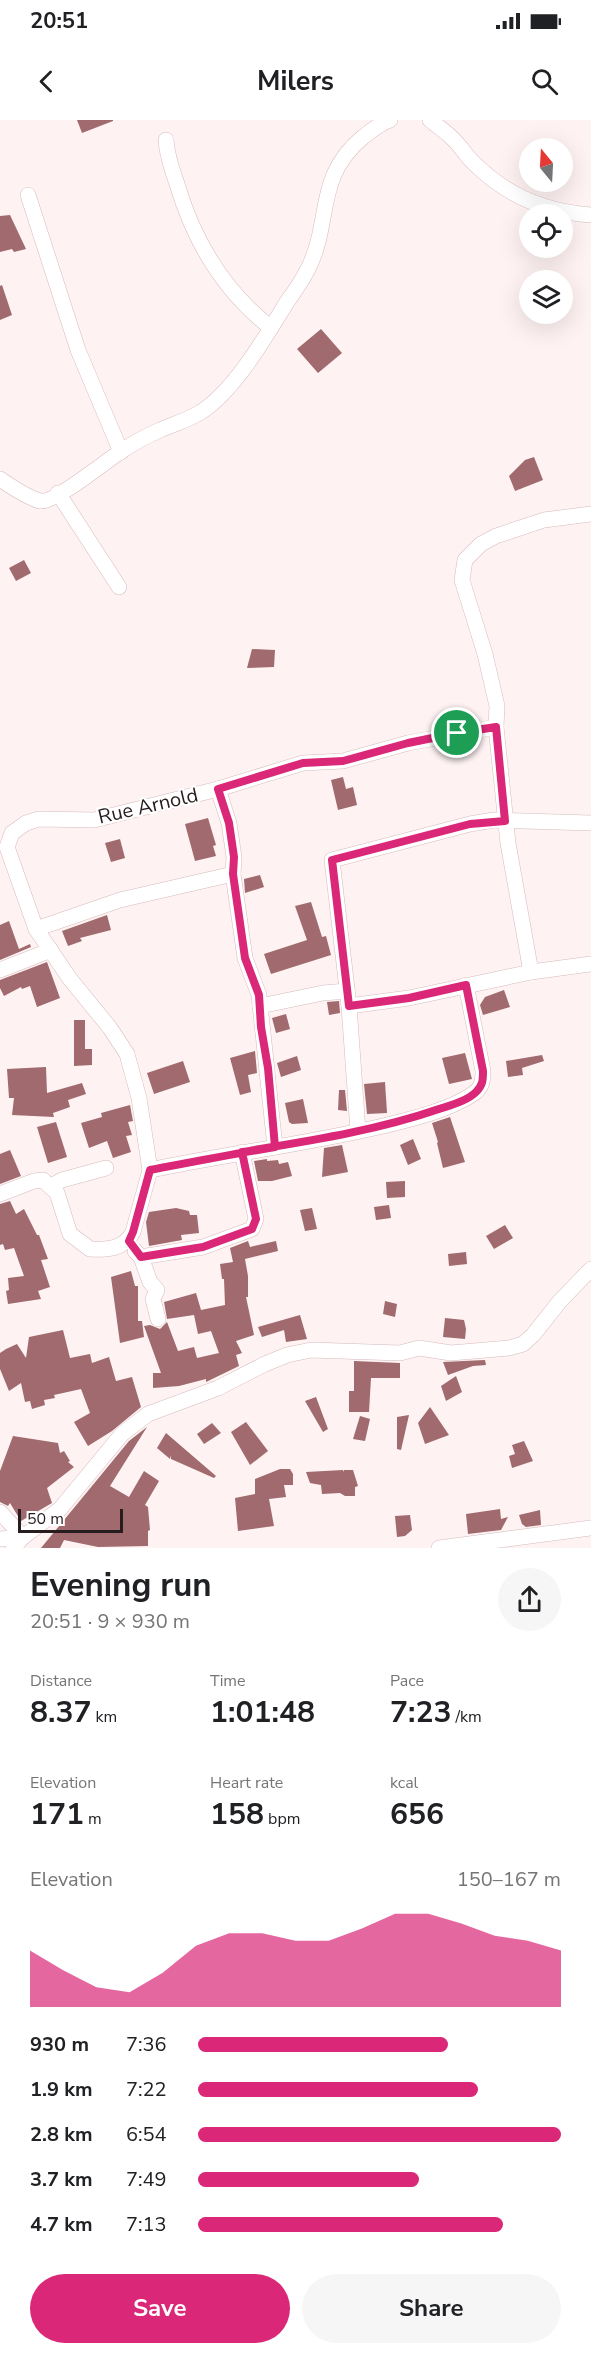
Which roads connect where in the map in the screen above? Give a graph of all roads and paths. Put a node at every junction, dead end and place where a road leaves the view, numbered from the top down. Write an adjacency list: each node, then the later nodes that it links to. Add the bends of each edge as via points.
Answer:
1 (390, 120): 6 (street, via 348,149 337,164 308,269)
2 (430, 120): 5 (street, via 453,138 475,165 512,192 545,207)
3 (166, 140): 6 (street, via 183,206 211,263 232,293)
4 (28, 195): 7 (street, via 78,350)
5 (591, 215)
6 (271, 328): 7 (street, via 238,375 202,411)
7 (121, 452): 9 (street)
8 (0, 479): 9 (street, via 41,501)
9 (58, 493): 11 (street)
10 (591, 514): 12 (street, via 515,528 481,544 465,561 462,580 485,654 496,706)
11 (119, 587)
12 (496, 727): 13 (street, Rue Arnold, via 408,743 343,761 303,763); 14 (street)
13 (218, 789): 16 (street, via 229,823); 17 (street, Rue Arnold, via 94,820 39,819 12,832 7,847)
14 (505, 821): 15 (street); 21 (street); 23 (street, via 470,824 332,860)
15 (591, 823)
16 (233, 874): 17 (street, via 120,900); 24 (street, via 245,958)
17 (36, 929): 18 (street, Rue Arnold)
18 (51, 950): 20 (street); 29 (street, Rue Arnold, via 127,1054 139,1098)
19 (591, 964): 21 (street)
20 (0, 970)
21 (531, 972): 22 (street)
22 (466, 985): 23 (street, via 409,998); 25 (street, via 483,1084 456,1103)
23 (348, 998): 24 (street, via 323,993); 25 (street)
24 (260, 1006): 26 (street)
25 (358, 1131): 26 (street)
26 (275, 1147): 27 (street)
27 (242, 1152): 29 (street); 33 (street, via 256,1219 252,1229 203,1247)
28 (106, 1168): 30 (street)
29 (150, 1170): 32 (street, Rue Arnold)
30 (47, 1183): 31 (street, via 34,1181); 32 (street, via 57,1193 70,1234 90,1249 119,1247)
31 (0, 1194)
32 (129, 1241): 33 (street)
33 (141, 1257): 35 (street, via 157,1290 153,1299)
34 (591, 1269): 39 (street, via 523,1344 451,1353 419,1348 400,1353 311,1350 287,1355 218,1388 148,1414 122,1434 60,1509)
35 (158, 1319)
36 (0, 1512): 39 (street)
37 (591, 1528): 40 (street)
38 (0, 1539): 39 (street)
39 (18, 1543)
40 (439, 1548)

